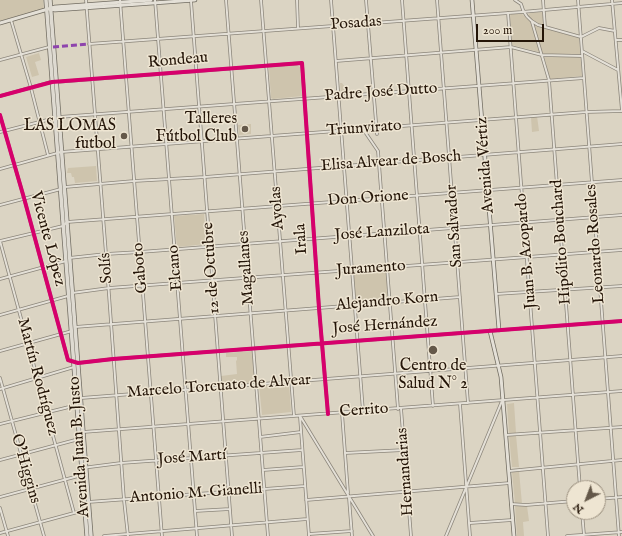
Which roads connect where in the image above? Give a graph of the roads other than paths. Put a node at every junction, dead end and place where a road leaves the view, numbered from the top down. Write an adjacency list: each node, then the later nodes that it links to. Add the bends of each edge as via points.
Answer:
1 (46, 0): 25 (main road, Avenida Juan B. Justo)
2 (50, 0): 25 (main road, Avenida Juan B. Justo)
3 (86, 0): 23 (street, Solís)
4 (151, 0): 20 (street)
5 (191, 0): 6 (street); 19 (street); 42 (street, 12 de Octubre)
6 (195, 0)
7 (226, 0): 41 (street, Magallanes)
8 (261, 0): 39 (street, Ayolas)
9 (296, 0): 38 (street)
10 (331, 0): 36 (street)
11 (366, 0): 35 (street)
12 (402, 0): 32 (street)
13 (437, 0): 30 (street, San Salvador)
14 (472, 0): 29 (street, Avenida Vértiz)
15 (515, 0): 27 (street, via 521,4)
16 (543, 0): 26 (street)
17 (578, 0): 24 (street, Leonardo Rosales)
18 (612, 0): 22 (street)
19 (155, 2): 20 (street); 44 (street, Elcano)
20 (120, 3): 23 (street); 47 (street, Gaboto)
21 (622, 3): 22 (street, Posadas)
22 (613, 4): 24 (street, Posadas); 40 (street)
23 (86, 6): 25 (street); 48 (street, Solís)
24 (578, 7): 26 (street, Posadas); 43 (street, Leonardo Rosales)
25 (52, 9): 31 (street); 49 (main road, Avenida Juan B. Justo)
26 (544, 10): 27 (street, Posadas); 37 (street)
27 (522, 12): 28 (street, Posadas); 33 (street)
28 (508, 13): 29 (street, Posadas); 50 (street, Juan B. Azopardo)
29 (474, 15): 30 (street, Posadas); 51 (street, Avenida Vértiz)
30 (438, 17): 32 (street, Posadas); 53 (street, San Salvador)
31 (11, 20): 34 (street); 54 (street)
32 (403, 20): 35 (street, Posadas); 56 (street)
33 (532, 22): 37 (street); 55 (street, Hipólito Bouchard)
34 (0, 23)
35 (368, 23): 36 (street, Posadas); 58 (street)
36 (333, 25): 38 (street, Posadas); 60 (street)
37 (545, 27): 43 (street)
38 (298, 28): 39 (street, Posadas)
39 (264, 31): 41 (street, Posadas); 62 (street, Ayolas)
40 (615, 31): 43 (street, via 600,27); 45 (street)
41 (229, 33): 42 (street, Posadas); 63 (street, Magallanes)
42 (194, 36): 44 (street, Posadas); 65 (street, 12 de Octubre)
43 (581, 36): 52 (street, Leonardo Rosales)
44 (158, 39): 47 (street, Posadas); 66 (street, Elcano)
45 (616, 40): 46 (street); 64 (street)
46 (622, 40)
47 (124, 41): 48 (street, Posadas); 69 (street, Gaboto)
48 (89, 44): 71 (street, Solís)
49 (51, 47): 54 (street); 73 (main road, Avenida Juan B. Justo)
50 (511, 48): 51 (street); 55 (street); 74 (street, Juan B. Azopardo)
51 (477, 50): 53 (street); 75 (street, Avenida Vértiz)
52 (582, 51): 57 (street, Leonardo Rosales); 64 (street)
53 (441, 53): 56 (street); 77 (street, San Salvador)
54 (21, 54): 59 (street); 76 (street)
55 (542, 55): 57 (street); 72 (street, Hipólito Bouchard)
56 (406, 56): 58 (street); 78 (street)
57 (582, 56): 70 (street, Leonardo Rosales)
58 (370, 58): 60 (street); 79 (street)
59 (0, 60)
60 (336, 61): 81 (street)
61 (302, 63): 62 (street, Rondeau); 82 (street, Irala)
62 (266, 65): 63 (street, Rondeau); 83 (street, Ayolas)
63 (232, 68): 65 (street, Rondeau); 84 (street, Magallanes)
64 (618, 70): 67 (street)
65 (197, 71): 66 (street, Rondeau); 85 (street, 12 de Octubre)
66 (161, 74): 69 (street, Rondeau); 86 (street, Elcano)
67 (618, 74): 68 (street); 87 (street)
68 (622, 74)
69 (126, 77): 71 (street, Rondeau); 88 (street, Gaboto)
70 (584, 78): 72 (street, Padre José Dutto); 89 (street, Leonardo Rosales)
71 (92, 79): 73 (street, Rondeau); 90 (street, Solís)
72 (549, 80): 74 (street, Padre José Dutto); 92 (street, Hipólito Bouchard)
73 (54, 82): 76 (street, Rondeau); 93 (main road, Avenida Juan B. Justo)
74 (514, 83): 75 (street, Padre José Dutto); 94 (street, Juan B. Azopardo)
75 (480, 86): 77 (street, Padre José Dutto); 95 (street, Avenida Vértiz)
76 (31, 88): 80 (street, Rondeau); 96 (street)
77 (444, 88): 78 (street, Padre José Dutto); 97 (street, San Salvador)
78 (409, 91): 79 (street, Padre José Dutto); 98 (street)
79 (374, 94): 81 (street, Padre José Dutto); 99 (street)
80 (0, 96)
81 (339, 96): 82 (street, Padre José Dutto); 102 (street)
82 (304, 98): 83 (street, Padre José Dutto); 104 (street, Irala)
83 (269, 100): 84 (street, Padre José Dutto); 106 (street, Ayolas)
84 (234, 103): 85 (street, Padre José Dutto); 107 (street, Magallanes)
85 (200, 106): 86 (street, Padre José Dutto); 108 (street, 12 de Octubre)
86 (164, 109): 88 (street, Padre José Dutto); 109 (street, Elcano)
87 (622, 111): 89 (street, Triunvirato)
88 (129, 112): 90 (street, Padre José Dutto); 111 (street, Gaboto)
89 (586, 112): 92 (street, Triunvirato); 112 (street, Leonardo Rosales)
90 (95, 114): 93 (street, Padre José Dutto); 113 (street, Solís)
91 (0, 115): 101 (street, Vicente López)
92 (552, 115): 94 (street, Triunvirato); 114 (street, Hipólito Bouchard)
93 (57, 117): 96 (street, Padre José Dutto); 115 (main road, Avenida Juan B. Justo)
94 (516, 118): 95 (street, Triunvirato); 116 (street, Juan B. Azopardo)
95 (482, 120): 97 (street, Triunvirato); 118 (street, Avenida Vértiz)
96 (39, 121): 101 (street, Padre José Dutto); 117 (street)
97 (447, 123): 98 (street, Triunvirato); 119 (street, San Salvador)
98 (411, 125): 99 (street, Triunvirato); 120 (street)
99 (377, 128): 100 (street, Triunvirato); 105 (street)
100 (363, 129): 102 (street, Triunvirato); 121 (street, Hernandarias, via 377,149)
101 (4, 131): 103 (street, Padre José Dutto); 122 (street, Vicente López)
102 (341, 131): 104 (street, Triunvirato); 123 (street)
103 (0, 132)
104 (308, 133): 106 (street, Triunvirato); 124 (street, Irala)
105 (377, 134)
106 (272, 136): 107 (street, Triunvirato); 126 (street, Ayolas)
107 (237, 138): 108 (street, Triunvirato); 127 (street, Magallanes)
108 (202, 141): 109 (street, Triunvirato); 128 (street, 12 de Octubre)
109 (167, 144): 111 (street, Triunvirato); 129 (street, Elcano)
110 (622, 144): 112 (street, Elisa Alvear de Bosch)
111 (132, 146): 113 (street, Triunvirato); 131 (street, Gaboto)
112 (589, 147): 114 (street, Elisa Alvear de Bosch); 132 (street, Leonardo Rosales)
113 (97, 149): 115 (street, Triunvirato); 133 (street, Solís)
114 (555, 149): 116 (street, Elisa Alvear de Bosch); 134 (street, Hipólito Bouchard)
115 (59, 152): 117 (street, Triunvirato); 135 (main road, Avenida Juan B. Justo)
116 (519, 152): 118 (street, Elisa Alvear de Bosch); 136 (street, Juan B. Azopardo)
117 (48, 155): 122 (street, Triunvirato)
118 (485, 155): 119 (street, Elisa Alvear de Bosch); 137 (street, Avenida Vértiz)
119 (449, 157): 120 (street, Elisa Alvear de Bosch); 138 (street, San Salvador)
120 (414, 160): 121 (street, Elisa Alvear de Bosch); 139 (street)
121 (379, 163): 123 (street, Elisa Alvear de Bosch); 141 (street, Hernandarias)
122 (14, 165): 125 (street, Triunvirato); 140 (street, Vicente López)
123 (344, 166): 124 (street, Elisa Alvear de Bosch); 142 (street)
124 (309, 168): 126 (street, Elisa Alvear de Bosch); 143 (street, Irala)
125 (0, 169)
126 (275, 171): 127 (street, Elisa Alvear de Bosch); 145 (street, Ayolas)
127 (240, 174): 128 (street, Elisa Alvear de Bosch); 146 (street, Magallanes)
128 (205, 177): 129 (street, Elisa Alvear de Bosch); 147 (street, 12 de Octubre)
129 (169, 179): 131 (street, Elisa Alvear de Bosch); 148 (street, Elcano)
130 (622, 180): 132 (street, Don Orione)
131 (134, 181): 133 (street, Elisa Alvear de Bosch); 150 (street, Gaboto)
132 (591, 182): 134 (street, Don Orione); 151 (street, Leonardo Rosales)
133 (100, 184): 135 (street, Elisa Alvear de Bosch); 152 (street, Solís)
134 (558, 185): 136 (street, Don Orione); 153 (street, Hipólito Bouchard)
135 (62, 188): 140 (street, Elisa Alvear de Bosch); 154 (main road, Avenida Juan B. Justo); 157 (main road, Avenida Juan B. Justo)
136 (522, 188): 137 (street, Don Orione); 155 (street, Juan B. Azopardo)
137 (488, 190): 138 (street, Don Orione); 156 (street, Avenida Vértiz)
138 (452, 193): 139 (street, Don Orione); 158 (street, San Salvador)
139 (416, 196): 141 (street, Don Orione); 159 (street)
140 (24, 198): 144 (street, Elisa Alvear de Bosch); 160 (street, Vicente López)
141 (382, 198): 142 (street, Don Orione); 161 (street, Hernandarias)
142 (347, 201): 143 (street, Don Orione); 162 (street)
143 (312, 204): 145 (street, Don Orione); 163 (street, Irala)
144 (0, 205)
145 (277, 206): 146 (street, Don Orione); 165 (street, Ayolas)
146 (242, 209): 147 (street, Don Orione); 166 (street, Magallanes)
147 (208, 212): 148 (street, Don Orione); 167 (street, 12 de Octubre)
148 (172, 214): 150 (street, Don Orione); 168 (street, Elcano)
149 (622, 215): 151 (street, José Lanzilota)
150 (137, 217): 152 (street, Don Orione); 170 (street, Gaboto)
151 (594, 217): 153 (street, José Lanzilota); 171 (street, Leonardo Rosales)
152 (103, 220): 154 (street, Don Orione); 172 (street, Solís)
153 (560, 220): 155 (street, José Lanzilota); 173 (street, Hipólito Bouchard)
154 (67, 222): 157 (street); 174 (main road, Avenida Juan B. Justo)
155 (524, 222): 156 (street, José Lanzilota); 175 (street, Juan B. Azopardo)
156 (490, 225): 158 (street, José Lanzilota); 176 (street, Avenida Vértiz)
157 (63, 226): 160 (street); 177 (main road, Avenida Juan B. Justo)
158 (455, 228): 159 (street, José Lanzilota); 178 (street, San Salvador)
159 (419, 230): 161 (street, José Lanzilota); 179 (street)
160 (33, 233): 164 (street); 180 (street, Vicente López)
161 (384, 233): 162 (street, José Lanzilota); 181 (street, Hernandarias)
162 (349, 236): 163 (street, José Lanzilota); 182 (street)
163 (314, 238): 165 (street, José Lanzilota); 183 (street, Irala)
164 (0, 241): 185 (street, Martín Rodríguez)
165 (280, 241): 166 (street, José Lanzilota); 184 (street, Ayolas)
166 (245, 243): 167 (street, José Lanzilota); 186 (street, Magallanes)
167 (210, 246): 168 (street, José Lanzilota); 188 (street, 12 de Octubre)
168 (175, 249): 170 (street, José Lanzilota); 189 (street, Elcano)
169 (622, 250): 171 (street, Juramento)
170 (140, 252): 172 (street, José Lanzilota); 190 (street, Gaboto)
171 (597, 252): 173 (street, Juramento); 192 (street, Leonardo Rosales)
172 (106, 254): 174 (street, José Lanzilota); 193 (street, Solís)
173 (563, 255): 175 (street, Juramento); 194 (street, Hipólito Bouchard)
174 (70, 257): 177 (street); 196 (main road, Avenida Juan B. Justo)
175 (527, 257): 176 (street, Juramento); 195 (street, Juan B. Azopardo)
176 (493, 260): 178 (street, Juramento); 197 (street, Avenida Vértiz)
177 (66, 261): 180 (street); 196 (main road, Avenida Juan B. Justo)
178 (457, 263): 179 (street, Juramento); 198 (street, San Salvador)
179 (422, 266): 181 (street, Juramento); 199 (street)
180 (42, 267): 185 (street); 200 (street, Vicente López)
181 (387, 268): 182 (street, Juramento); 201 (street, Hernandarias)
182 (352, 270): 183 (street, Juramento); 202 (street)
183 (317, 272): 184 (street, Juramento); 203 (street, Irala)
184 (283, 275): 186 (street, Juramento); 205 (street, Ayolas)
185 (10, 276): 187 (street); 204 (street, Martín Rodríguez)
186 (248, 278): 188 (street, Juramento); 206 (street, Magallanes)
187 (0, 279)
188 (213, 281): 189 (street, Juramento); 208 (street, 12 de Octubre)
189 (178, 284): 190 (street, Juramento); 209 (street, Elcano)
190 (142, 286): 193 (street, Juramento); 211 (street, Gaboto)
191 (622, 286): 192 (street)
192 (600, 287): 194 (street); 212 (street, Leonardo Rosales)
193 (109, 288): 196 (street, Juramento); 213 (street, Solís)
194 (565, 290): 195 (street); 214 (street, Hipólito Bouchard)
195 (530, 292): 197 (street); 216 (street, Juan B. Azopardo)
196 (70, 294): 200 (street, Juramento); 215 (main road, Avenida Juan B. Justo); 219 (main road, Avenida Juan B. Justo)
197 (496, 294): 217 (street, Avenida Vértiz)
198 (460, 297): 199 (street, Alejandro Korn); 220 (street, San Salvador)
199 (424, 299): 201 (street, Alejandro Korn); 222 (street)
200 (52, 301): 204 (street, Juramento); 221 (street, Vicente López)
201 (389, 302): 202 (street, Alejandro Korn); 223 (street, Hernandarias)
202 (354, 305): 203 (street, Alejandro Korn); 224 (street)
203 (319, 308): 205 (street, Alejandro Korn); 226 (street, Irala)
204 (19, 310): 207 (street, Juramento); 225 (street, Martín Rodríguez)
205 (285, 310): 206 (street, Alejandro Korn); 227 (street, Ayolas)
206 (250, 313): 208 (street, Alejandro Korn); 228 (street, Magallanes)
207 (0, 315)
208 (216, 316): 209 (street, Alejandro Korn); 230 (street, 12 de Octubre)
209 (180, 319): 211 (street, Alejandro Korn); 231 (street, Elcano)
210 (622, 321): 212 (street, José Hernández)
211 (145, 322): 213 (street, Alejandro Korn); 232 (street, Gaboto)
212 (602, 322): 214 (street, José Hernández); 234 (street, Leonardo Rosales)
213 (111, 324): 215 (street, Alejandro Korn); 235 (street, Solís)
214 (568, 325): 216 (street, José Hernández); 236 (street, Hipólito Bouchard)
215 (75, 327): 219 (street); 237 (main road, Avenida Juan B. Justo)
216 (533, 328): 217 (street, José Hernández); 238 (street, Juan B. Azopardo)
217 (499, 330): 218 (street, José Hernández)
218 (490, 331): 220 (street, José Hernández); 239 (street)
219 (71, 332): 221 (street); 237 (main road, Avenida Juan B. Justo)
220 (463, 332): 222 (street, José Hernández); 241 (street, San Salvador)
221 (61, 334): 225 (street); 237 (street, Vicente López, via 68,360)
222 (427, 335): 223 (street, José Hernández); 242 (street)
223 (392, 337): 224 (street, José Hernández); 243 (street, Hernandarias)
224 (357, 340): 226 (street, José Hernández); 244 (street)
225 (28, 343): 229 (street); 246 (street, Martín Rodríguez)
226 (322, 343): 227 (street, José Hernández); 247 (street, Irala)
227 (288, 345): 228 (street, José Hernández); 248 (street, Ayolas)
228 (253, 348): 230 (street, José Hernández); 249 (street, Magallanes)
229 (0, 351)
230 (218, 351): 231 (street, José Hernández); 250 (street, 12 de Octubre)
231 (183, 354): 232 (street, José Hernández); 252 (street, Elcano)
232 (148, 356): 235 (street, José Hernández); 254 (street, Gaboto)
233 (622, 356): 234 (street, Marcelo Torcuato de Alvear)
234 (605, 357): 236 (street, Marcelo Torcuato de Alvear); 255 (street, Leonardo Rosales)
235 (113, 359): 237 (street, José Hernández); 257 (street, Solís)
236 (571, 360): 238 (street, Marcelo Torcuato de Alvear); 256 (street, Hipólito Bouchard)
237 (76, 362): 240 (main road, Avenida Juan B. Justo); 259 (main road, Avenida Juan B. Justo)
238 (536, 362): 239 (street, Marcelo Torcuato de Alvear); 258 (street, Juan B. Azopardo)
239 (499, 365): 241 (street, Marcelo Torcuato de Alvear); 260 (street)
240 (74, 368): 246 (street); 263 (main road, Avenida Juan B. Justo)
241 (465, 368): 242 (street, Marcelo Torcuato de Alvear); 261 (street, San Salvador)
242 (430, 371): 243 (street, Marcelo Torcuato de Alvear); 264 (street)
243 (395, 374): 244 (street, Marcelo Torcuato de Alvear); 265 (street, Hernandarias)
244 (360, 376): 247 (street, Marcelo Torcuato de Alvear); 266 (street)
245 (0, 378): 251 (street, O'Higgins)
246 (37, 378): 251 (street); 267 (street, Martín Rodríguez)
247 (325, 379): 248 (street, Marcelo Torcuato de Alvear); 269 (street, Irala)
248 (291, 382): 249 (street, Marcelo Torcuato de Alvear); 270 (street, Ayolas)
249 (256, 385): 250 (street, Marcelo Torcuato de Alvear); 272 (street, Magallanes)
250 (221, 387): 252 (street, Marcelo Torcuato de Alvear); 274 (street, 12 de Octubre)
251 (1, 388): 273 (street, O'Higgins)
252 (186, 390): 254 (street, Marcelo Torcuato de Alvear); 276 (street, Elcano)
253 (622, 391): 255 (street, Cerrito)
254 (150, 392): 257 (street, Marcelo Torcuato de Alvear); 277 (street, Gaboto)
255 (608, 392): 256 (street, Cerrito); 279 (street, Leonardo Rosales)
256 (573, 394): 258 (street, Cerrito); 281 (street, Hipólito Bouchard)
257 (116, 395): 259 (street, Marcelo Torcuato de Alvear); 280 (street, Solís)
258 (538, 397): 260 (street, Cerrito); 284 (street, Juan B. Azopardo)
259 (80, 398): 263 (street); 282 (main road, Avenida Juan B. Justo)
260 (503, 400): 261 (street, Cerrito); 285 (street); 312 (street)
261 (468, 403): 262 (street, Cerrito)
262 (460, 404): 264 (street, Cerrito); 312 (street)
263 (77, 405): 267 (street); 287 (main road, Avenida Juan B. Justo)
264 (433, 406): 265 (street, Cerrito)
265 (400, 408): 266 (street, Cerrito); 290 (street, Hernandarias)
266 (363, 411): 268 (street, Cerrito)
267 (46, 412): 273 (street); 288 (street, Martín Rodríguez)
268 (342, 413): 269 (street, Cerrito); 292 (street)
269 (328, 414): 271 (street, Cerrito)
270 (294, 416): 271 (street, Cerrito); 272 (street, Cerrito)
271 (300, 416): 283 (street); 318 (street)
272 (259, 419): 274 (street, Cerrito); 286 (street, Magallanes)
273 (12, 420): 275 (street); 293 (street, O'Higgins)
274 (224, 422): 276 (street, Cerrito); 294 (street, 12 de Octubre)
275 (0, 424)
276 (188, 424): 277 (street, Cerrito); 295 (street, Elcano)
277 (154, 427): 280 (street, Cerrito); 298 (street, Gaboto)
278 (622, 427): 279 (street)
279 (611, 428): 281 (street); 299 (street, Leonardo Rosales)
280 (119, 429): 282 (street, Cerrito); 300 (street, Solís)
281 (576, 430): 284 (street); 301 (street, Hipólito Bouchard)
282 (83, 432): 287 (street); 304 (main road, Avenida Juan B. Justo)
283 (301, 432): 286 (street); 289 (street)
284 (540, 432): 285 (street); 303 (street, Juan B. Azopardo)
285 (506, 435): 306 (street)
286 (260, 437): 291 (street, Magallanes)
287 (79, 439): 288 (street); 304 (main road, Avenida Juan B. Justo)
288 (56, 446): 293 (street); 308 (street, Martín Rodríguez)
289 (302, 450): 291 (street, José Martí); 302 (street)
290 (404, 450): 292 (street); 315 (street, Hernandarias)
291 (262, 453): 294 (street, José Martí); 305 (street, Magallanes)
292 (345, 453): 318 (street)
293 (21, 454): 296 (street); 313 (street, O'Higgins)
294 (226, 456): 295 (street, José Martí); 316 (street, 12 de Octubre)
295 (191, 458): 298 (street, José Martí); 317 (street, Elcano)
296 (0, 460)
297 (622, 460): 299 (street)
298 (156, 461): 300 (street, José Martí); 320 (street, Gaboto)
299 (613, 461): 301 (street); 322 (street, Leonardo Rosales)
300 (121, 463): 304 (street, José Martí); 324 (street, Solís)
301 (579, 465): 303 (street); 309 (street, Hipólito Bouchard)
302 (304, 467): 305 (street); 311 (street)
303 (543, 467): 306 (street); 328 (street, Juan B. Azopardo)
304 (84, 468): 307 (main road, Avenida Juan B. Justo)
305 (263, 470): 314 (street, Magallanes)
306 (509, 471): 310 (street)
307 (84, 475): 308 (street); 326 (main road, Avenida Juan B. Justo); 332 (main road, Avenida Juan B. Justo)
308 (65, 480): 313 (street); 334 (street, Martín Rodríguez)
309 (580, 480)
310 (510, 483): 312 (street); 329 (street)
311 (304, 486): 314 (street, Antonio M. Gianelli); 325 (street)
312 (466, 486): 315 (street); 340 (street); 364 (street)
313 (31, 489): 319 (street); 338 (street, O'Higgins)
314 (265, 489): 316 (street, Antonio M. Gianelli); 339 (street, Magallanes)
315 (407, 491): 318 (street); 363 (street, Hernandarias)
316 (229, 492): 317 (street, Antonio M. Gianelli); 331 (street, 12 de Octubre)
317 (194, 495): 320 (street, Antonio M. Gianelli); 333 (street, Elcano)
318 (349, 496): 325 (street); 344 (street); 362 (street)
319 (0, 497)
320 (159, 497): 324 (street, Antonio M. Gianelli); 343 (street, Gaboto)
321 (622, 497): 322 (street)
322 (616, 498): 323 (street); 346 (street, Leonardo Rosales)
323 (606, 499)
324 (124, 500): 326 (street, Antonio M. Gianelli); 349 (street, Solís)
325 (306, 500): 335 (street)
326 (88, 502): 332 (street); 355 (main road, Avenida Juan B. Justo)
327 (566, 502): 328 (street)
328 (546, 503): 329 (street); 367 (street, Juan B. Azopardo)
329 (511, 504): 336 (street)
330 (0, 508): 345 (street)
331 (230, 509): 333 (street); 341 (street, 12 de Octubre)
332 (85, 510): 334 (street); 354 (main road, Avenida Juan B. Justo)
333 (195, 511): 342 (street, Elcano)
334 (74, 513): 338 (street)
335 (307, 519): 339 (street); 350 (street)
336 (512, 520): 340 (street); 366 (street)
337 (583, 520): 351 (street)
338 (40, 522): 345 (street); 353 (street, O'Higgins)
339 (267, 523): 341 (street); 360 (street, Magallanes)
340 (469, 523): 365 (street)
341 (232, 525): 342 (street); 359 (street, 12 de Octubre)
342 (196, 528): 343 (street); 358 (street, Elcano)
343 (161, 531): 349 (street); 357 (street, Gaboto)
344 (352, 531): 350 (street); 361 (street)
345 (7, 532): 348 (street); 352 (street)
346 (618, 532): 347 (street); 351 (street); 369 (street, Leonardo Rosales)
347 (622, 532)
348 (0, 533)
349 (128, 535): 356 (street)
350 (309, 535)
351 (584, 535): 368 (street)
352 (8, 536)
353 (44, 536)
354 (87, 536)
355 (91, 536)
356 (104, 536)
357 (162, 536)
358 (197, 536)
359 (232, 536)
360 (268, 536)
361 (352, 536)
362 (373, 536)
363 (411, 536)
364 (446, 536)
365 (470, 536)
366 (514, 536)
367 (548, 536)
368 (567, 536)
369 (619, 536)

